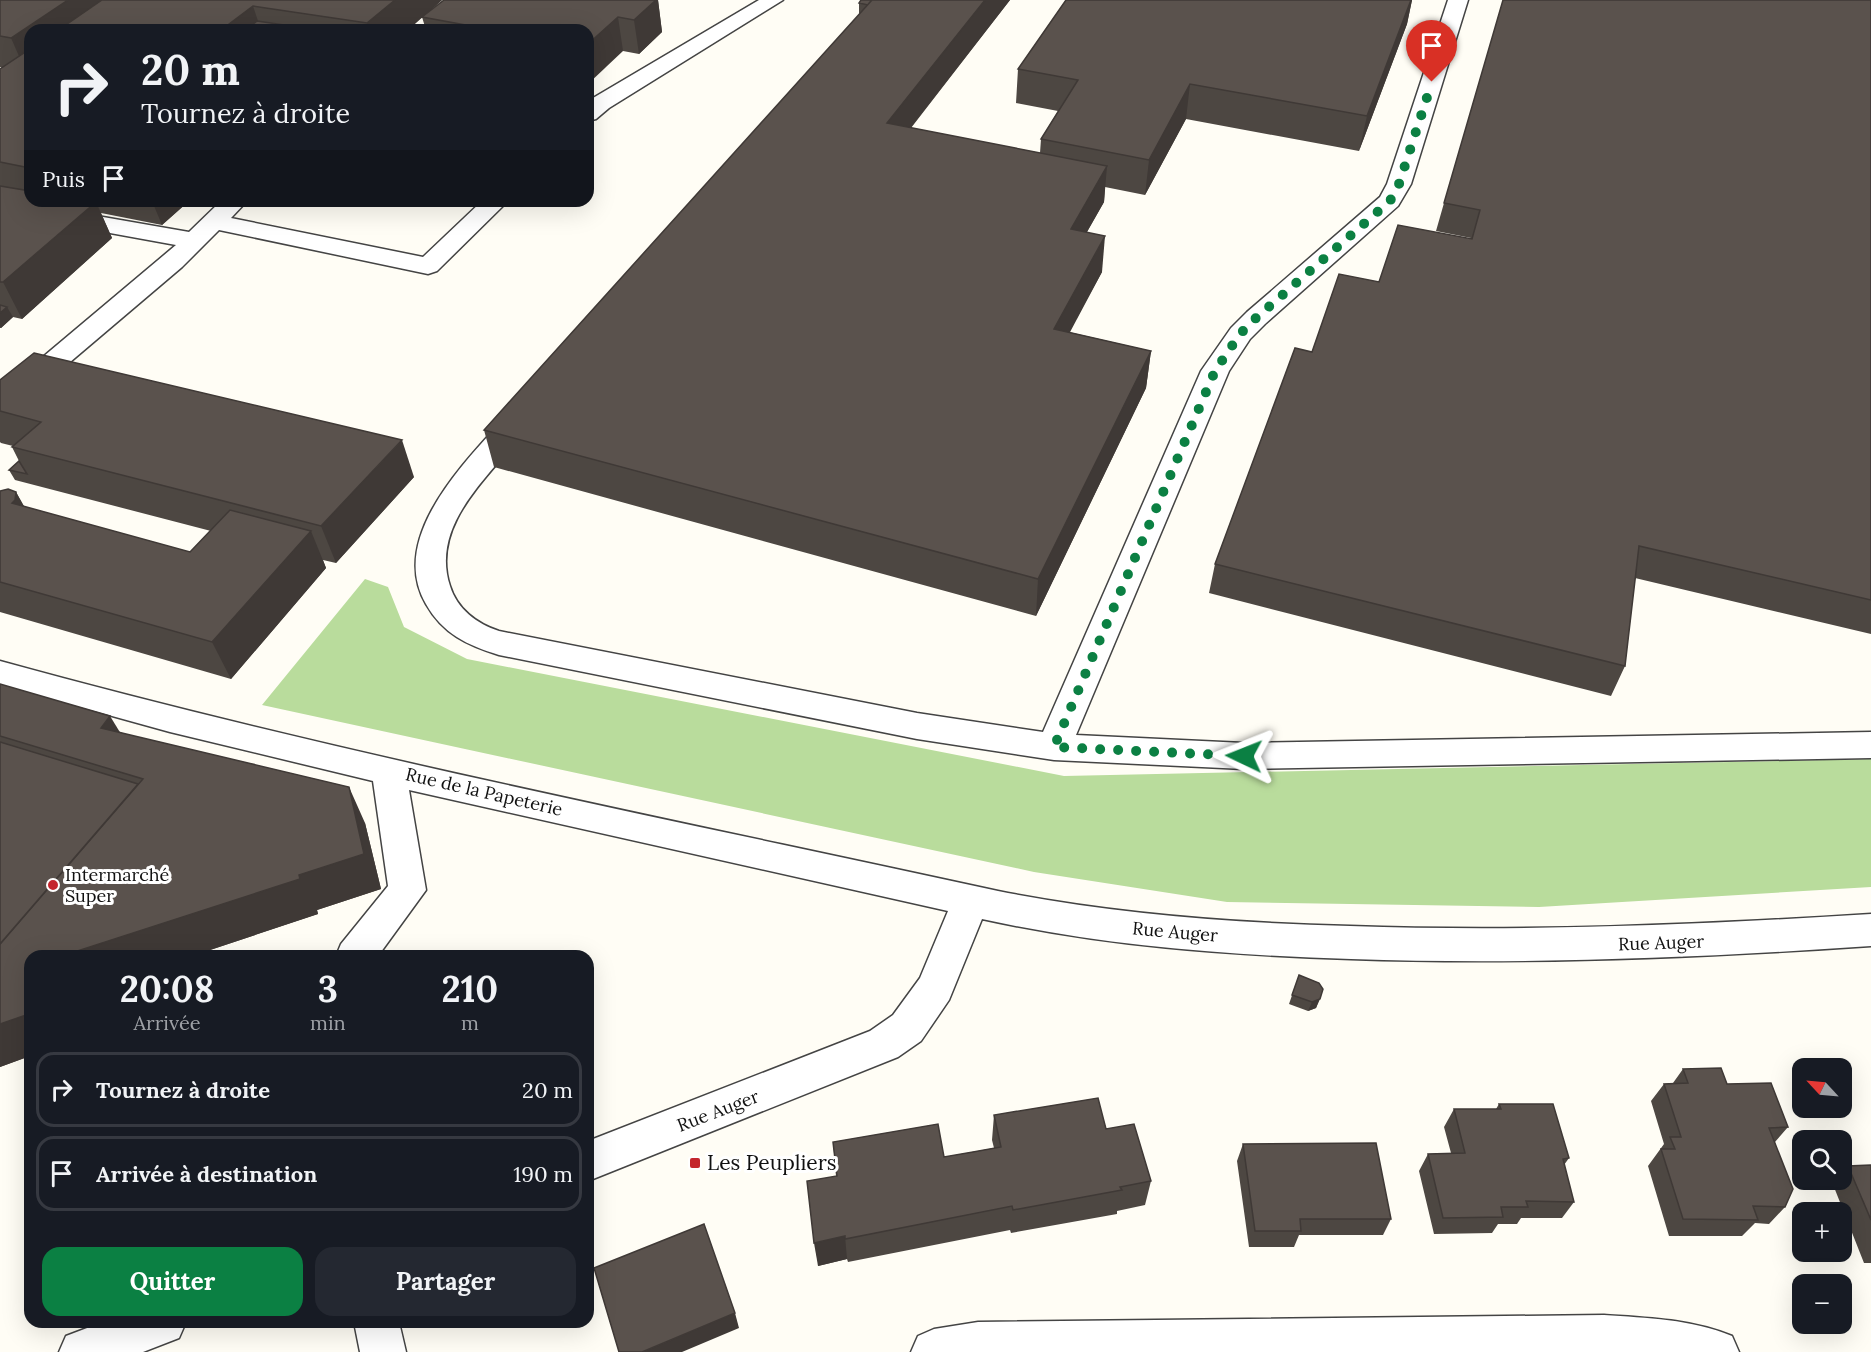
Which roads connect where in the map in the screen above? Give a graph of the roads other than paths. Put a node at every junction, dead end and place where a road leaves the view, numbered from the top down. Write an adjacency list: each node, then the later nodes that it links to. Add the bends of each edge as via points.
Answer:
1 (773, 0): 3 (street)
2 (1458, 0): 13 (street, via 1399,184 1390,201 1256,318 1215,371)
3 (594, 109)
4 (0, 206): 8 (street)
5 (229, 207): 7 (street)
6 (490, 207): 7 (street, via 428,266)
7 (214, 222): 8 (street)
8 (195, 241): 10 (street)
9 (536, 398): 13 (street, via 465,483 434,537 428,562 433,588 446,613 469,632 499,643 905,724)
10 (0, 407)
11 (0, 673): 14 (street, Rue de la Papeterie)
12 (1871, 745): 13 (street, via 1244,756)
13 (1054, 747)
14 (389, 771): 15 (street, Rue de la Papeterie); 17 (street, via 407,890)
15 (971, 901): 16 (street, Rue Auger, via 1123,927 1392,945 1601,945); 18 (street, Rue Auger, via 947,962 921,1011 907,1028 884,1044)
16 (1871, 930)
17 (360, 950)
18 (594, 1159)
19 (147, 1328): 21 (street)
20 (378, 1328): 22 (street)
21 (82, 1352)
22 (383, 1352)
23 (934, 1352): 24 (street, via 978,1345 1604,1338 1674,1343)
24 (1716, 1352)

